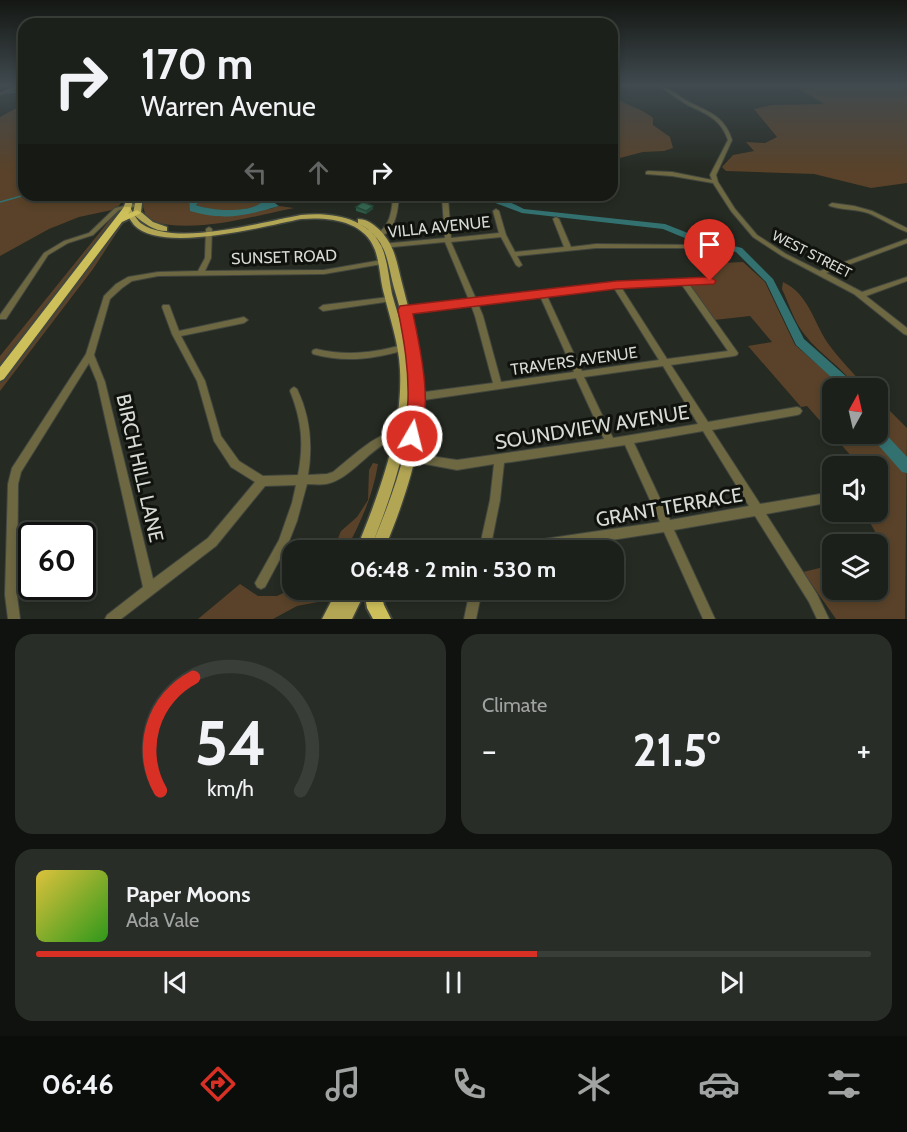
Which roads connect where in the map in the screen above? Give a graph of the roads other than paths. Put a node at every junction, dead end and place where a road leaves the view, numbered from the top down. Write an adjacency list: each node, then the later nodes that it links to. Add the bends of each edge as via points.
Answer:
1 (712, 114): 3 (street, via 730,140 714,175)
2 (648, 173): 3 (street)
3 (715, 182): 24 (street, WEST STREET, via 755,236)
4 (130, 201): 9 (main road)
5 (136, 201): 9 (main road)
6 (395, 201): 16 (street, via 390,227)
7 (445, 201): 15 (street)
8 (854, 208): 12 (street)
9 (129, 211): 13 (main road, via 135,224 153,232 180,236); 36 (street, via 115,210 91,234 46,254); 45 (highway)
10 (496, 211): 14 (street)
11 (556, 219): 19 (street)
12 (907, 230)
13 (209, 231): 16 (main road, via 322,217 358,226); 23 (street, via 208,258)
14 (503, 235): 15 (street, VILLA AVENUE); 20 (street)
15 (448, 239): 16 (street, VILLA AVENUE); 32 (street)
16 (380, 241): 21 (main road); 35 (main road)
17 (907, 241): 24 (street)
18 (697, 246): 19 (street)
19 (568, 248): 20 (street)
20 (514, 254): 22 (street)
21 (382, 262): 23 (street, SUNSET ROAD, via 324,272); 31 (main road)
22 (519, 265)
23 (201, 272): 42 (street, SUNSET ROAD, via 139,277 119,286 107,298)
24 (820, 273): 30 (street, WEST STREET)
25 (907, 279): 30 (street)
26 (710, 281): 27 (street)
27 (685, 283): 28 (street); 43 (street, TRAVERS AVENUE, via 735,353)
28 (616, 285): 29 (street); 43 (street)
29 (542, 293): 32 (street); 44 (street)
30 (861, 295): 38 (street, WEST STREET)
31 (390, 298): 34 (street); 40 (main road)
32 (472, 300): 35 (street); 46 (street)
33 (166, 307): 39 (street)
34 (323, 308)
35 (405, 310): 48 (main road, via 417,370)
36 (3, 317)
37 (244, 320): 39 (street)
38 (907, 332)
39 (176, 334): 58 (street, via 201,381 217,438 235,464)
40 (402, 348): 41 (street, via 353,357); 51 (main road, via 405,396)
41 (316, 352)
42 (90, 356): 68 (street, BIRCH HILL LANE, via 101,382); 73 (street, SUNSET ROAD, via 16,471 11,595)
43 (665, 363): 44 (street, TRAVERS AVENUE); 50 (street)
44 (579, 375): 46 (street, TRAVERS AVENUE); 54 (street)
45 (0, 376)
46 (498, 386): 48 (street, TRAVERS AVENUE)
47 (294, 391): 59 (street, via 305,420 307,444)
48 (417, 397): 52 (main road)
49 (796, 411): 50 (street, SOUNDVIEW AVENUE)
50 (705, 428): 53 (street, SOUNDVIEW AVENUE); 61 (street)
51 (399, 434): 52 (street); 55 (main road); 59 (street, via 377,443 337,475)
52 (412, 436): 56 (main road)
53 (628, 440): 54 (street, SOUNDVIEW AVENUE); 62 (street)
54 (610, 443): 57 (street, SOUNDVIEW AVENUE)
55 (394, 450): 56 (street, SOUNDVIEW AVENUE); 63 (main road)
56 (409, 457): 57 (street, SOUNDVIEW AVENUE, via 457,465); 64 (main road)
57 (499, 460): 65 (street)
58 (262, 481): 59 (street); 68 (street, via 212,542)
59 (301, 481): 67 (street, via 284,540)
60 (822, 499): 61 (street, GRANT TERRACE)
61 (758, 510): 62 (street, GRANT TERRACE); 80 (street)
62 (667, 526): 66 (street, GRANT TERRACE); 79 (street)
63 (367, 540)
64 (381, 540)
65 (487, 540)
66 (575, 540)
67 (261, 583)
68 (150, 590): 74 (street)
69 (339, 600): 75 (main road)
70 (354, 600): 76 (main road)
71 (374, 600): 77 (highway)
72 (474, 600): 78 (street)
73 (14, 619)
74 (111, 619)
75 (329, 619)
76 (344, 619)
77 (382, 619)
78 (470, 619)
79 (709, 619)
80 (823, 619)

